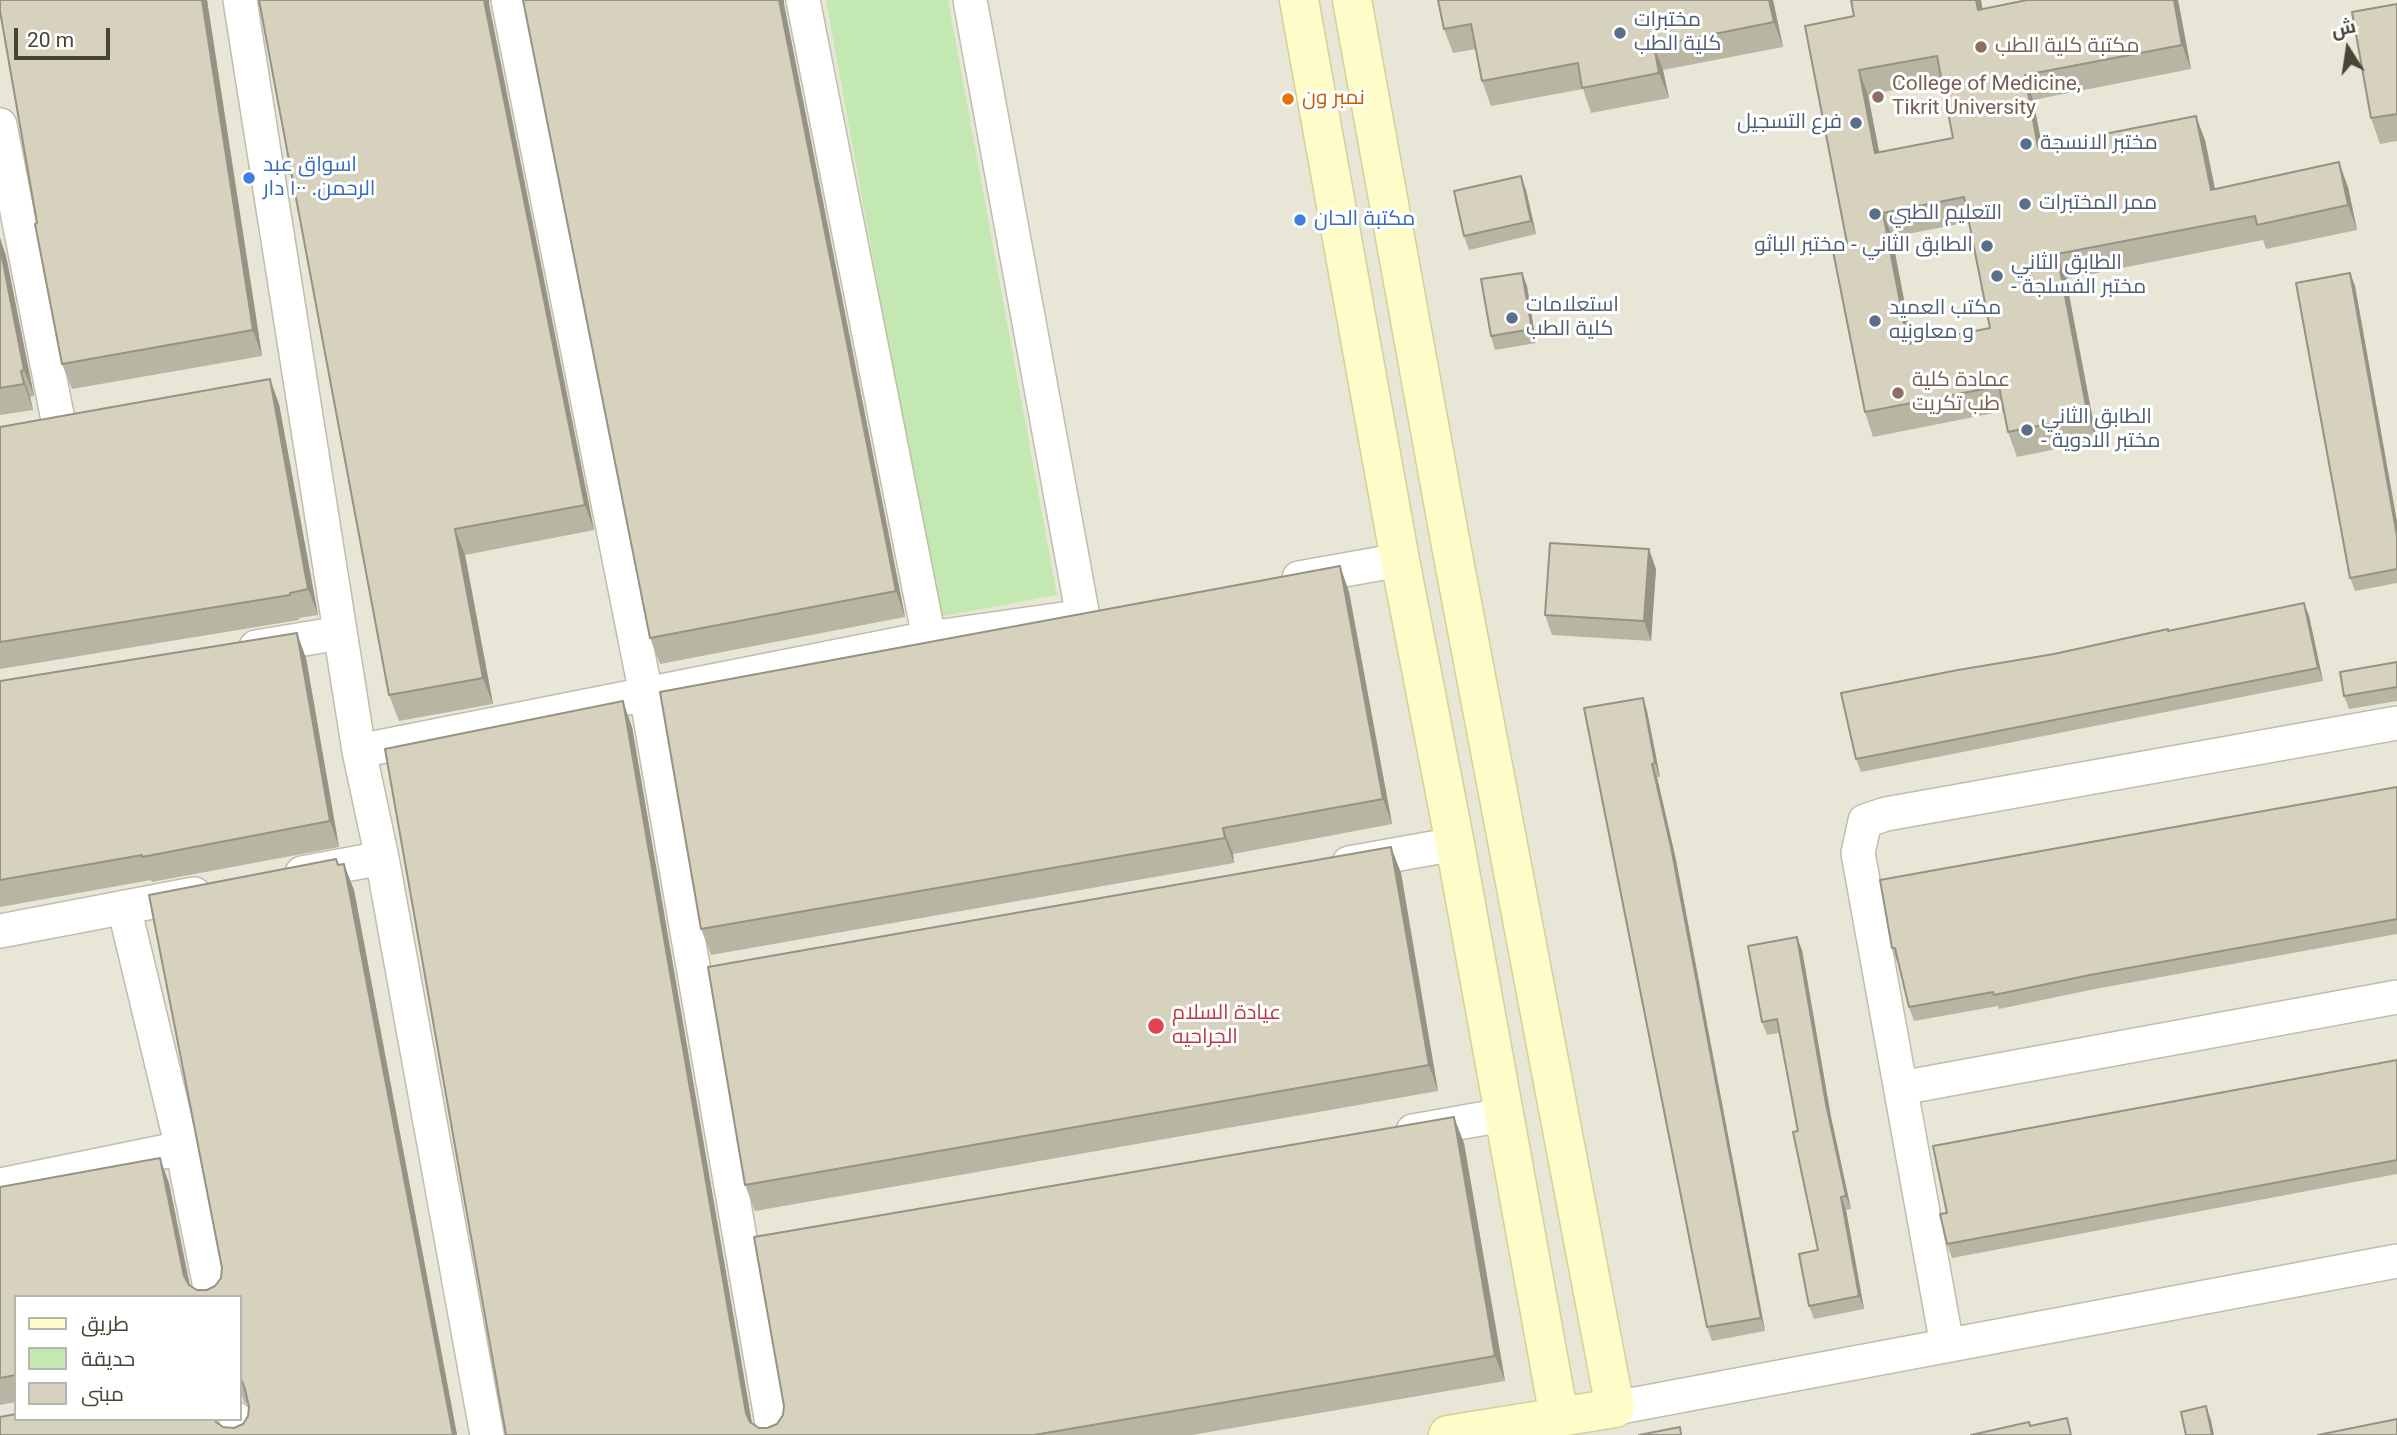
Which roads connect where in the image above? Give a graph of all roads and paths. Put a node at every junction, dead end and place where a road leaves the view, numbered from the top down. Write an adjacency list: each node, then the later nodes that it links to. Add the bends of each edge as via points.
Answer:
1 (240, 0): 14 (street, via 288,384)
2 (508, 0): 17 (street)
3 (803, 0): 15 (street)
4 (970, 0): 15 (street, via 1096,614)
5 (1299, 0): 9 (street)
6 (1352, 0): 8 (street)
7 (0, 125): 10 (street)
8 (1376, 129): 9 (street); 36 (street)
9 (1324, 137): 12 (street)
10 (6, 194): 11 (street, via 72,422)
11 (23, 431)
12 (1400, 560): 13 (street); 20 (street)
13 (1268, 584)
14 (340, 633): 16 (street); 19 (street)
15 (929, 638): 17 (street)
16 (231, 651)
17 (646, 694): 19 (street); 40 (street, via 709,974 755,1241)
18 (2397, 723): 28 (street, via 1865,821 1858,853)
19 (359, 751): 21 (street)
20 (1455, 844): 22 (street); 29 (street)
21 (382, 858): 23 (street); 39 (street)
22 (1319, 868)
23 (273, 879)
24 (219, 889): 25 (street)
25 (124, 907): 26 (street); 31 (street)
26 (0, 931)
27 (2397, 998): 28 (street)
28 (1901, 1088): 35 (street)
29 (1503, 1115): 30 (street); 37 (street)
30 (1380, 1136)
31 (182, 1148): 32 (street); 34 (street)
32 (0, 1185)
33 (2397, 1261): 35 (street)
34 (212, 1295)
35 (1947, 1345): 36 (street)
36 (1615, 1408): 37 (street)
37 (1559, 1417): 38 (street)
38 (1523, 1429): 41 (street)
39 (487, 1435)
40 (774, 1435)
41 (1448, 1435)

